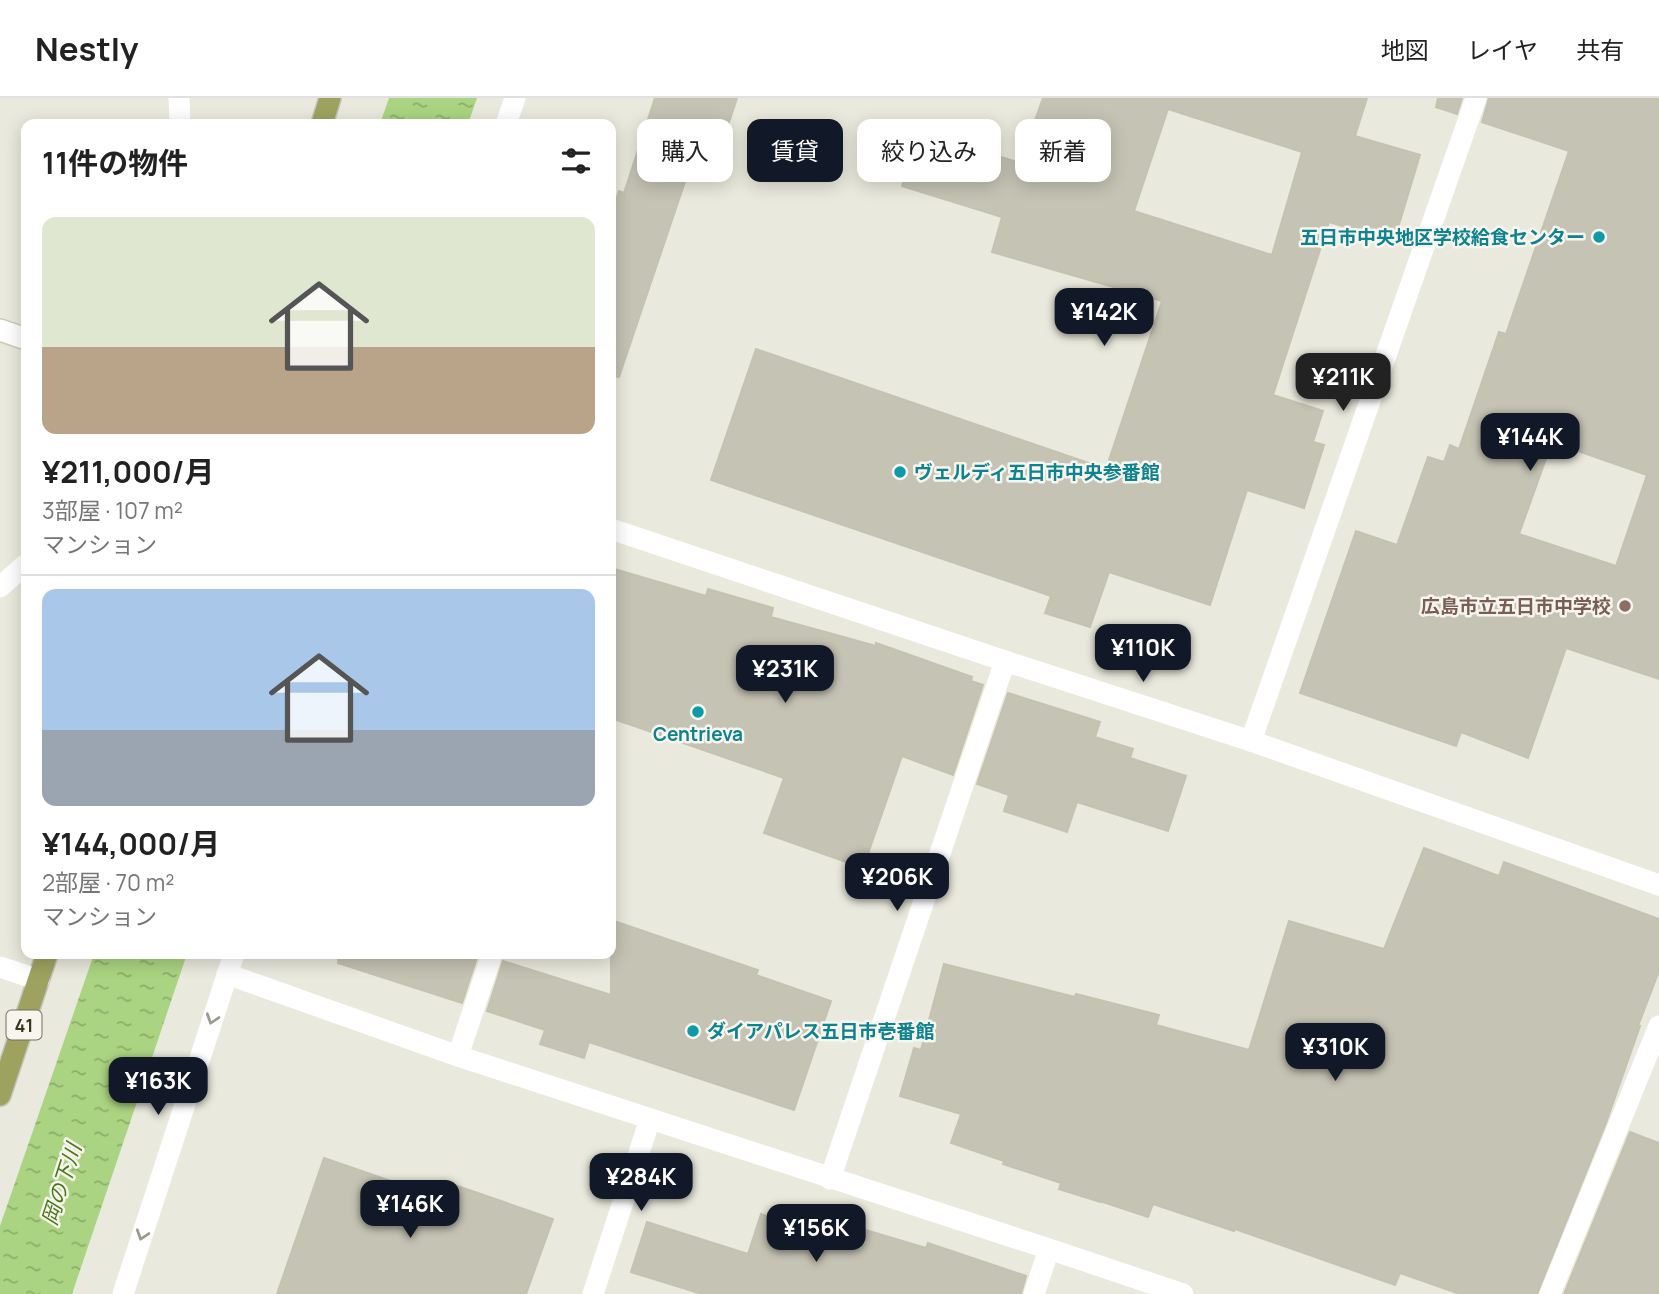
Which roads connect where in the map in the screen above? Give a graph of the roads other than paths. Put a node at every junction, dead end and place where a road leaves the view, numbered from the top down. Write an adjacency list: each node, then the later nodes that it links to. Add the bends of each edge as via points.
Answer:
1 (179, 98): 5 (street)
2 (330, 98): 6 (main road)
3 (515, 98): 7 (street)
4 (1476, 98): 14 (street)
5 (180, 119)
6 (324, 119)
7 (508, 119)
8 (0, 330): 9 (street)
9 (21, 337)
10 (616, 531): 13 (street)
11 (21, 568): 12 (street)
12 (0, 587)
13 (1005, 661): 14 (street); 26 (street)
14 (1251, 741): 15 (street)
15 (1659, 885)
16 (45, 959): 21 (main road, 41)
17 (232, 959): 20 (street)
18 (490, 959): 23 (street)
19 (0, 967): 21 (street)
20 (227, 974): 23 (street); 28 (street, one-way to 28)
21 (39, 980): 24 (main road, 41)
22 (1659, 1026): 32 (street)
23 (458, 1056): 25 (street)
24 (0, 1095)
25 (650, 1119): 26 (street); 29 (street)
26 (830, 1179): 27 (street)
27 (1049, 1249): 30 (street); 31 (street)
28 (123, 1294)
29 (593, 1294)
30 (1034, 1294)
31 (1183, 1294)
32 (1550, 1294)

